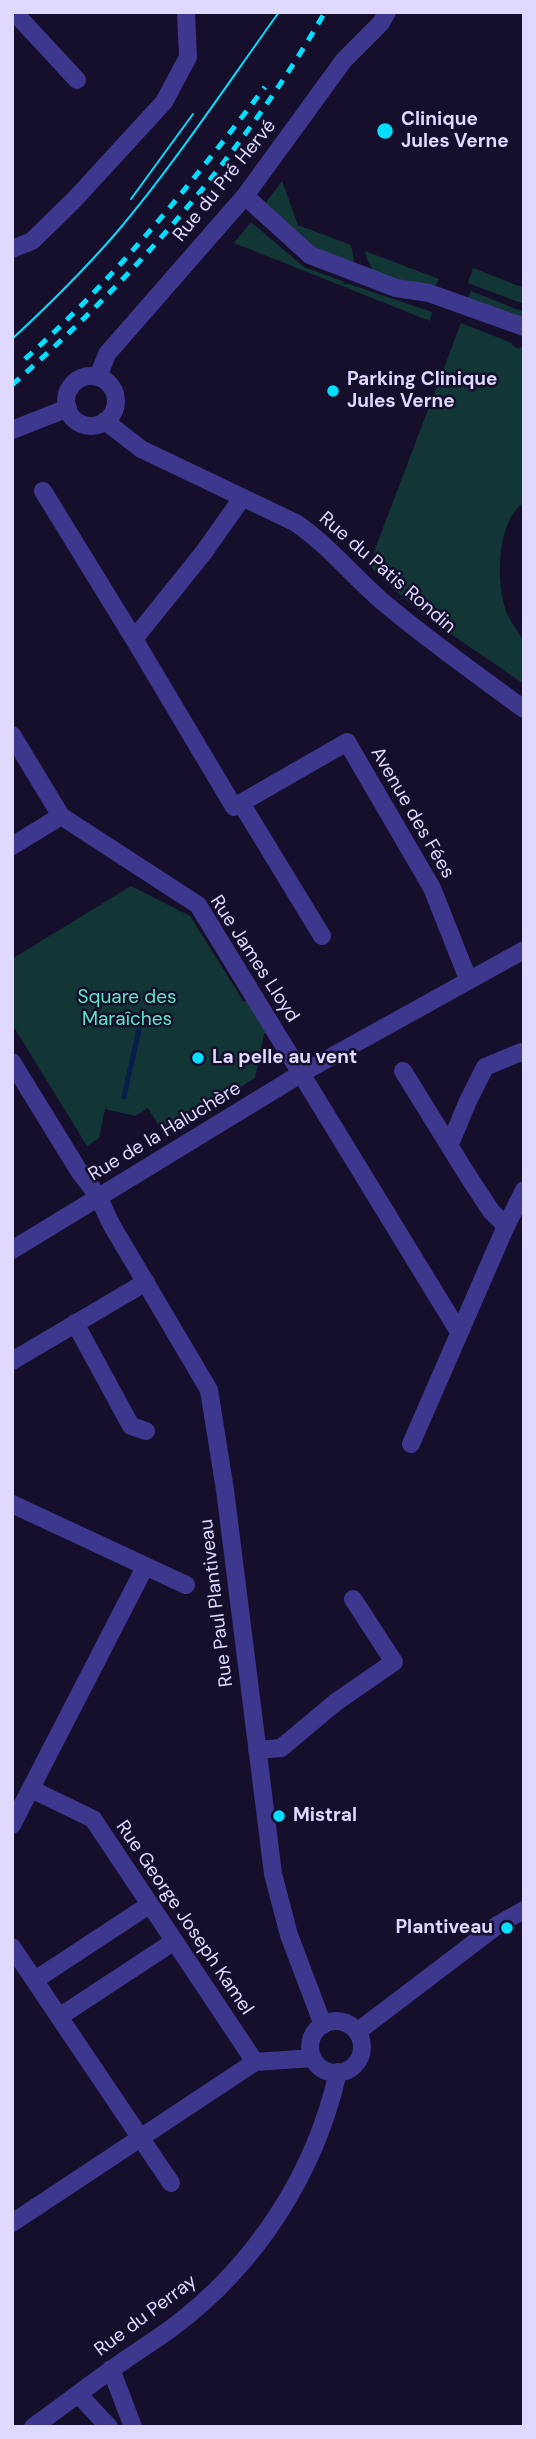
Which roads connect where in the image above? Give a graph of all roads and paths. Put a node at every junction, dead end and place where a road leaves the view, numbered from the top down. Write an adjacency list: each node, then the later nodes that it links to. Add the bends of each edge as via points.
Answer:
1 (14, 12): 4 (street)
2 (186, 12): 6 (street, via 188,57 163,102 32,241)
3 (387, 12): 5 (street, Rue du Pré Hervé, via 344,60)
4 (77, 80)
5 (245, 196): 7 (street, via 310,255 396,288 429,293); 8 (street, Rue du Pré Hervé, via 107,354)
6 (12, 249)
7 (524, 327)
8 (98, 377): 9 (street, via 81,379 72,386); 10 (street, via 115,395 114,410)
9 (68, 408): 10 (street, via 85,425); 11 (street)
10 (105, 421): 13 (street, Rue du Patis Rondin, via 141,449)
11 (12, 430)
12 (43, 491): 14 (street)
13 (242, 498): 14 (street); 15 (street, Rue du Patis Rondin, via 311,534 410,624)
14 (134, 639): 17 (street, via 234,807)
15 (524, 709)
16 (12, 735): 18 (street, Rue James Lloyd)
17 (241, 803): 20 (street); 22 (street, Avenue des Fées, via 347,742 432,888)
18 (61, 816): 19 (street); 26 (street, Rue James Lloyd, via 198,905)
19 (12, 846)
20 (322, 936)
21 (524, 950): 22 (street, Rue de la Haluchère)
22 (468, 979): 26 (street, Rue de la Haluchère)
23 (524, 1053): 27 (street, via 485,1067)
24 (12, 1062): 29 (street, Rue Paul Plantiveau)
25 (403, 1071): 27 (street)
26 (302, 1073): 29 (street, Rue de la Haluchère); 34 (street, Rue James Lloyd)
27 (450, 1144): 30 (street, via 491,1211)
28 (524, 1190): 30 (street)
29 (98, 1196): 31 (street, Rue de la Haluchère); 32 (street, Rue Paul Plantiveau)
30 (506, 1226): 34 (street)
31 (12, 1250)
32 (146, 1282): 33 (street); 42 (street, Rue Paul Plantiveau, via 209,1390)
33 (75, 1323): 35 (street); 36 (street, via 131,1426)
34 (459, 1332): 37 (street)
35 (12, 1361)
36 (146, 1431)
37 (411, 1444)
38 (12, 1504): 39 (street)
39 (145, 1567): 40 (street); 43 (street)
40 (186, 1585)
41 (353, 1599): 42 (street, via 394,1662 281,1748)
42 (257, 1750): 51 (street, Rue Paul Plantiveau, via 273,1874 289,1935)
43 (32, 1789): 44 (street); 45 (street, Rue George Joseph Kamel, via 93,1819)
44 (12, 1825)
45 (149, 1905): 47 (street, Rue George Joseph Kamel); 49 (street)
46 (524, 1910): 52 (street)
47 (173, 1942): 50 (street); 54 (street, Rue George Joseph Kamel)
48 (12, 1947): 49 (street)
49 (35, 1980): 50 (street)
50 (60, 2017): 56 (street)
51 (323, 2025): 52 (street, via 341,2022); 53 (street, via 312,2038)
52 (357, 2032): 55 (street, via 362,2045 359,2058 351,2068)
53 (313, 2058): 54 (street); 55 (street, via 323,2069)
54 (255, 2062): 56 (street)
55 (338, 2072): 59 (street, Rue du Perray, via 325,2122 307,2162 260,2242 193,2311)
56 (139, 2137): 57 (street); 58 (street)
57 (171, 2183)
58 (12, 2223)
59 (111, 2369): 60 (street, Rue du Perray); 63 (street)
60 (78, 2394): 61 (street, Rue du Perray); 62 (street)
61 (33, 2427)
62 (109, 2427)
63 (133, 2427)

